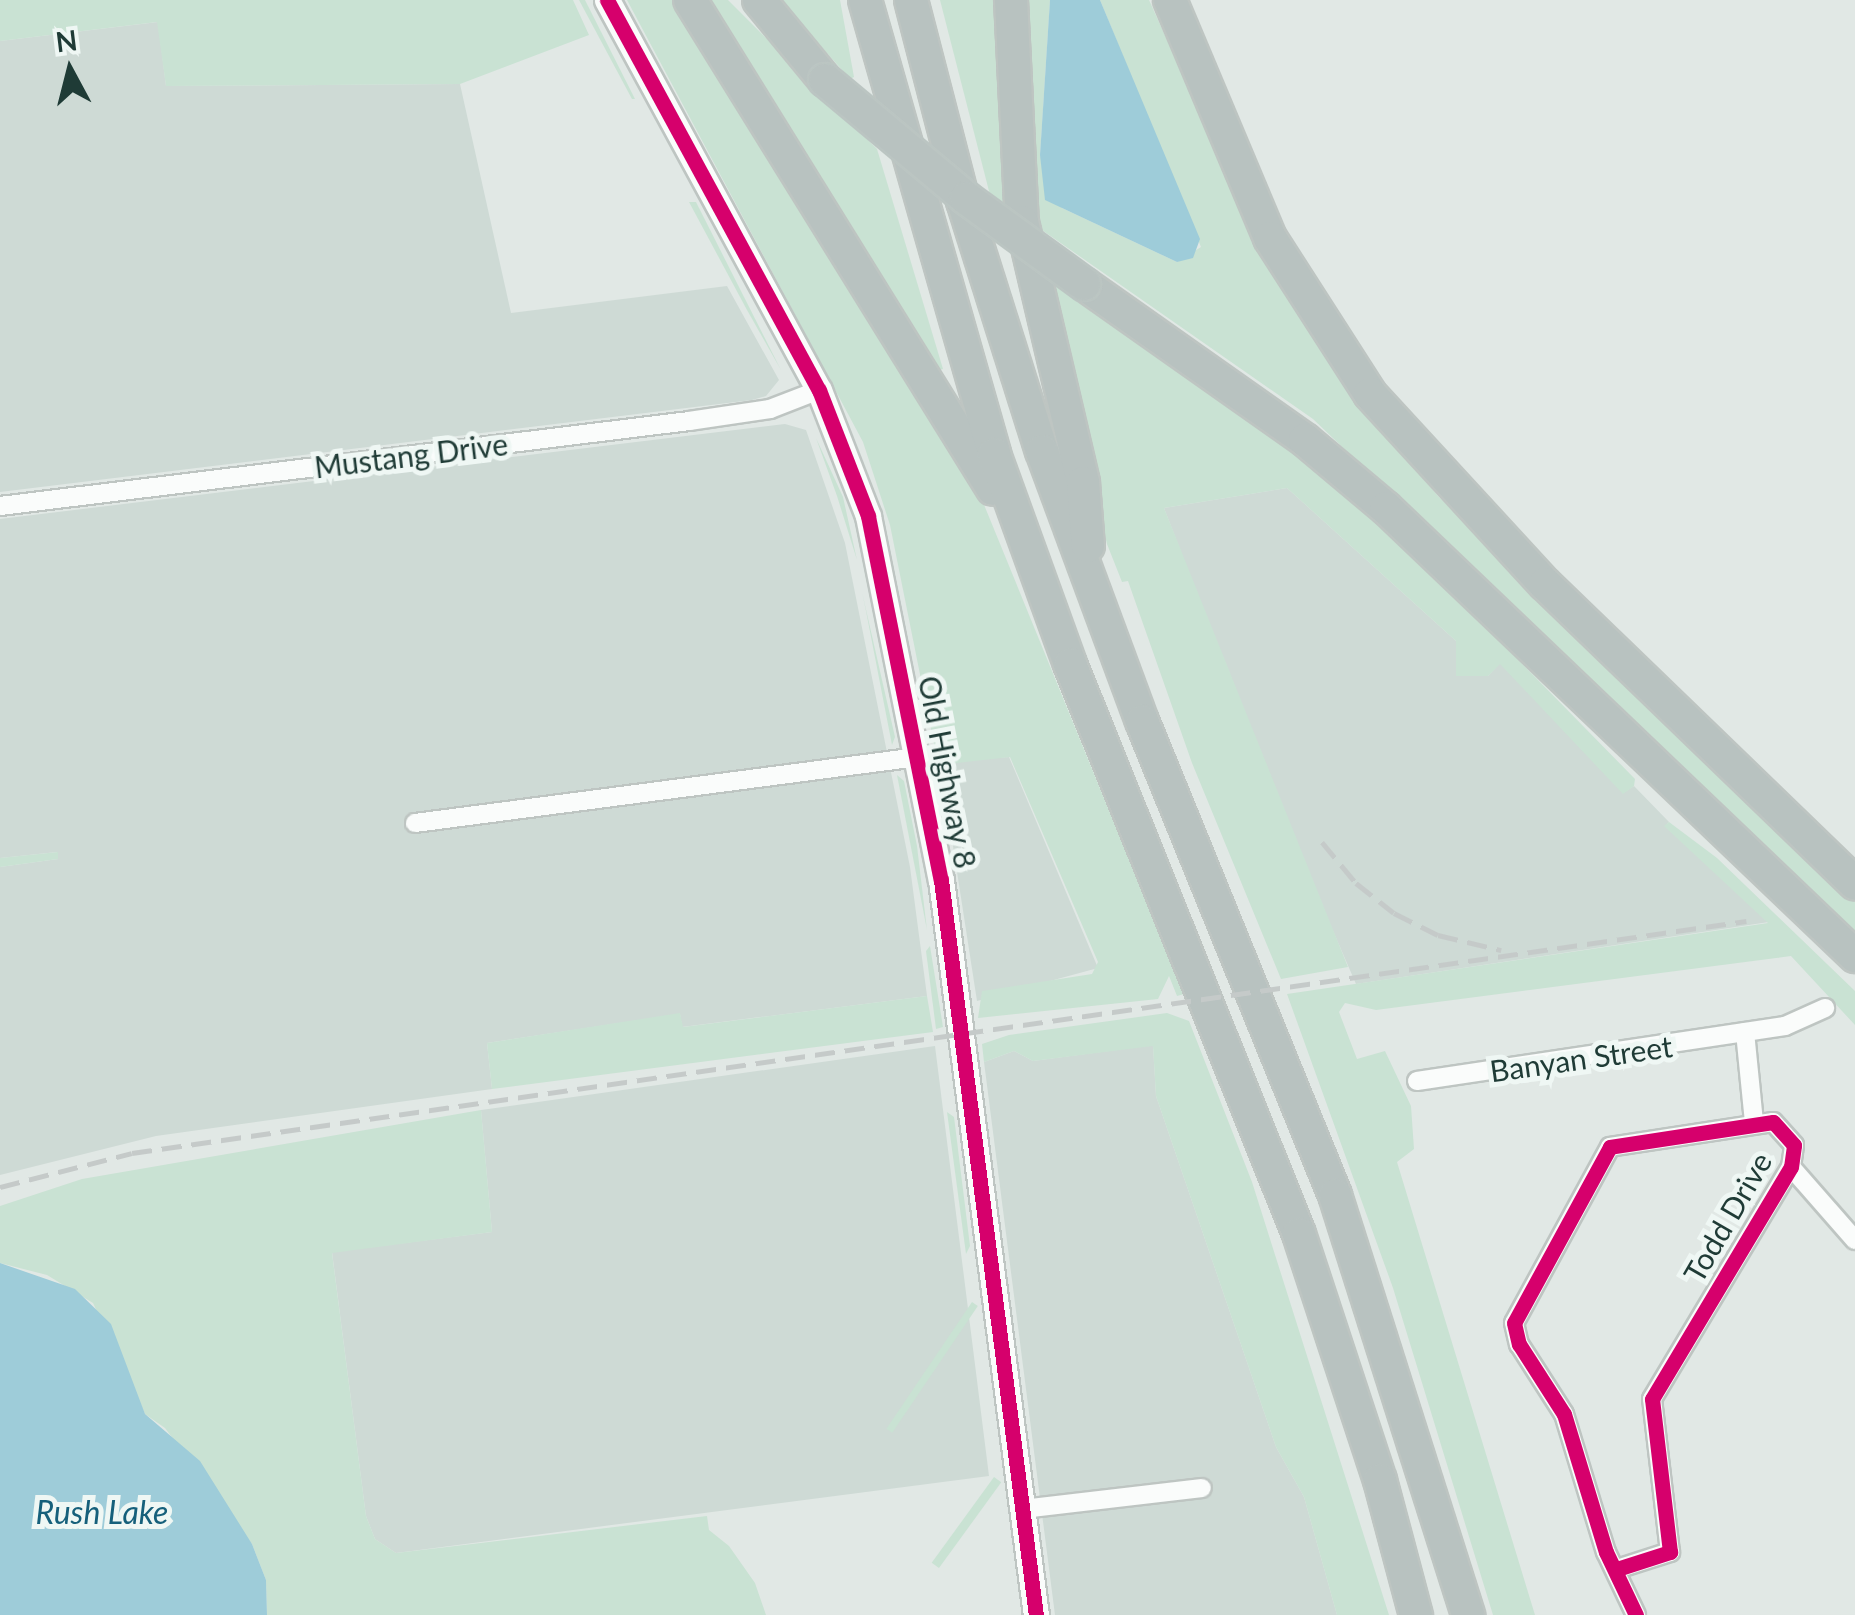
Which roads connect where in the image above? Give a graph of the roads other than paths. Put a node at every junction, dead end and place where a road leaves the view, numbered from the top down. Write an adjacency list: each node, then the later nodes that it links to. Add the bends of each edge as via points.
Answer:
1 (607, 0): 10 (street, Old Highway 8)
2 (690, 0): 12 (highway)
3 (748, 0): 9 (highway)
4 (759, 0): 9 (highway)
5 (864, 0): 12 (highway)
6 (912, 0): 13 (highway, via 992,296)
7 (1011, 0): 13 (highway, via 1022,222 1084,484)
8 (1170, 0): 16 (highway, via 1270,238 1370,394 1544,584)
9 (817, 71): 17 (highway, bridge, via 966,198 1305,440 1533,646)
10 (819, 390): 11 (street, Mustang Drive, via 770,410); 14 (street, Old Highway 8, via 868,516)
11 (0, 506)
12 (1022, 536): 29 (highway, via 1299,1234 1370,1447)
13 (1091, 586): 25 (highway, via 1304,1113)
14 (918, 757): 15 (street); 26 (street, Old Highway 8, via 949,935)
15 (416, 823)
16 (1855, 882)
17 (1855, 956)
18 (1826, 1008): 19 (street, Banyan Street, via 1785,1026)
19 (1745, 1032): 20 (street, Banyan Street); 21 (street)
20 (1417, 1080)
21 (1754, 1122): 22 (street, Todd Drive, via 1772,1122 1790,1135); 27 (street, Todd Drive, via 1610,1147 1514,1323 1519,1344 1564,1414 1606,1552)
22 (1791, 1167): 23 (street, Todd Drive); 27 (street, Todd Drive, via 1652,1399 1670,1552)
23 (1855, 1240)
24 (1202, 1488): 26 (street)
25 (1436, 1502): 30 (highway); 31 (highway)
26 (1023, 1510): 28 (street, Old Highway 8)
27 (1618, 1569): 32 (street, Todd Drive)
28 (1036, 1615)
29 (1416, 1615)
30 (1468, 1615)
31 (1479, 1615)
32 (1636, 1615)

